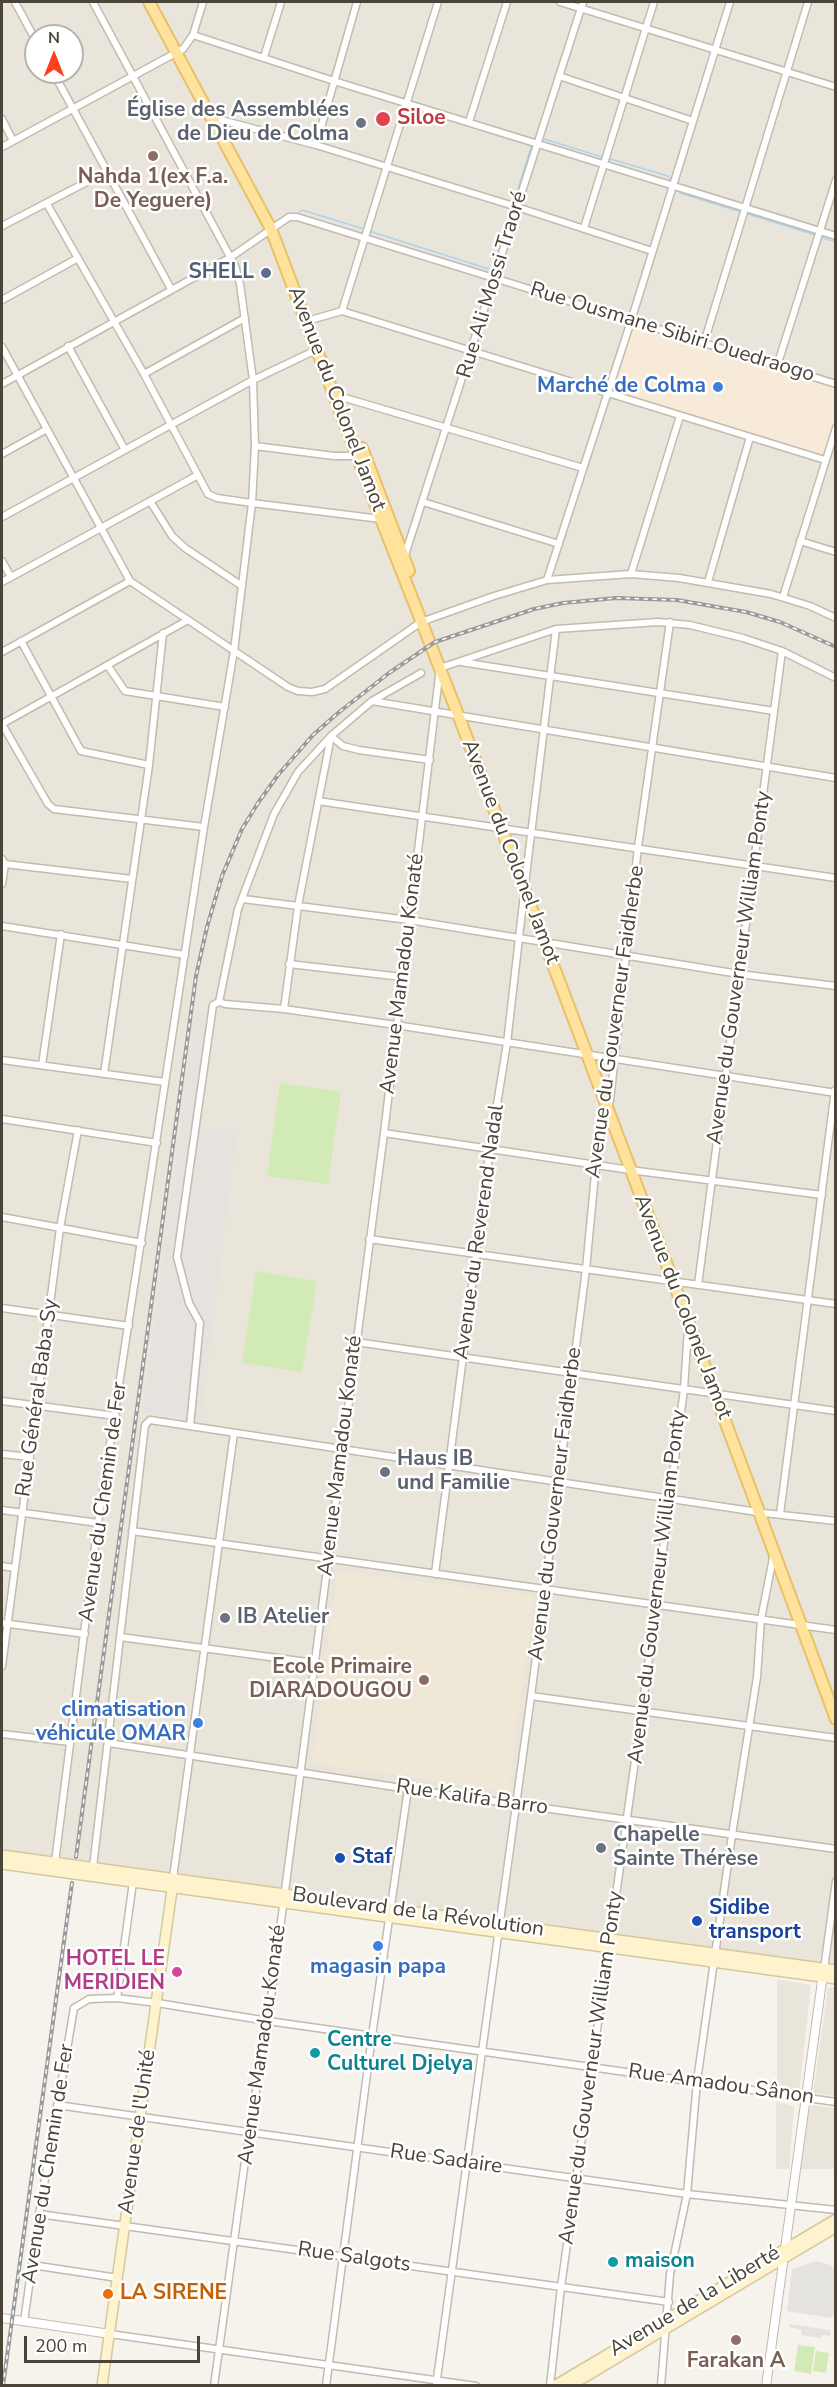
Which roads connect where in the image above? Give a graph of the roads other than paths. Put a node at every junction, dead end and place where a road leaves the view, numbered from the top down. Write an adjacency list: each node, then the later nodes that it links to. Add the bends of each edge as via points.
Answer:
1 (15, 2): 15 (street)
2 (93, 2): 22 (street)
3 (149, 2): 19 (main road, Avenue du Colonel Jamot)
4 (157, 2): 19 (main road, Avenue du Colonel Jamot)
5 (203, 2): 17 (street)
6 (281, 2): 20 (street)
7 (357, 2): 24 (street)
8 (438, 2): 28 (street)
9 (507, 2): 33 (street)
10 (560, 2): 14 (street)
11 (654, 2): 16 (street)
12 (730, 2): 18 (street)
13 (808, 2): 21 (street)
14 (582, 5): 16 (street); 23 (street, Rue Ali Mossi Traoré)
15 (27, 24)
16 (646, 28): 18 (street); 27 (street)
17 (193, 34): 19 (street); 20 (street)
18 (715, 50): 21 (street); 32 (street)
19 (180, 51): 22 (street); 31 (main road, Avenue du Colonel Jamot); 47 (main road, Avenue du Colonel Jamot)
20 (264, 57): 24 (street)
21 (786, 71): 26 (street); 45 (street)
22 (134, 76): 29 (street); 53 (street)
23 (560, 76): 27 (street); 35 (street, Rue Ali Mossi Traoré)
24 (334, 81): 28 (street); 36 (street)
25 (59, 84): 29 (street)
26 (836, 87)
27 (625, 99): 32 (street); 38 (street)
28 (406, 103): 33 (street); 39 (street)
29 (72, 109): 34 (street); 40 (street)
30 (2, 119): 34 (street)
31 (221, 120): 36 (street); 47 (main road, Avenue du Colonel Jamot)
32 (693, 121): 42 (street)
33 (469, 122): 35 (street)
34 (13, 141): 37 (street)
35 (538, 144): 38 (street); 44 (street, Rue Ali Mossi Traoré)
36 (316, 145): 39 (street)
37 (2, 147)
38 (603, 164): 42 (street); 48 (street)
39 (386, 167): 44 (street); 51 (street)
40 (106, 172): 43 (street); 56 (street)
41 (836, 180): 49 (street)
42 (673, 186): 45 (street); 52 (street)
43 (47, 204): 46 (street); 54 (street)
44 (517, 207): 48 (street); 55 (street, Rue Ali Mossi Traoré)
45 (746, 208): 49 (street); 63 (street)
46 (2, 226)
47 (274, 227): 51 (street, Rue Ousmane Sibiri Ouedraogo, via 289,217 297,217); 53 (street); 60 (main road, Avenue du Colonel Jamot)
48 (584, 228): 52 (street)
49 (820, 231): 50 (street); 68 (street)
50 (836, 236)
51 (364, 238): 55 (street, Rue Ousmane Sibiri Ouedraogo); 58 (street)
52 (652, 251): 62 (street)
53 (231, 257): 56 (street); 59 (street)
54 (78, 258): 57 (street); 61 (street)
55 (494, 278): 62 (street, Rue Ousmane Sibiri Ouedraogo); 67 (street, Rue Ali Mossi Traoré)
56 (171, 289): 61 (street)
57 (2, 300)
58 (342, 311): 60 (street); 67 (street)
59 (245, 318): 69 (street); 71 (street)
60 (310, 320): 66 (main road, Avenue du Colonel Jamot); 75 (main road, Avenue du Colonel Jamot)
61 (114, 321): 64 (street); 69 (street)
62 (631, 321): 63 (street, Rue Ousmane Sibiri Ouedraogo); 74 (street)
63 (704, 344): 68 (street, Rue Ousmane Sibiri Ouedraogo)
64 (68, 346): 70 (street); 83 (street)
65 (2, 347): 70 (street)
66 (318, 349): 71 (street); 75 (main road, Avenue du Colonel Jamot)
67 (472, 352): 74 (street); 78 (street, Rue Ali Mossi Traoré)
68 (777, 366): 73 (street, Rue Ousmane Sibiri Ouedraogo)
69 (144, 374): 77 (street)
70 (17, 375): 72 (street); 80 (street)
71 (253, 380): 77 (street); 82 (street)
72 (2, 384)
73 (836, 384)
74 (608, 394): 76 (street); 87 (street)
75 (338, 395): 78 (street); 85 (main road, Avenue du Colonel Jamot)
76 (680, 416): 81 (street); 101 (street)
77 (171, 425): 83 (street); 88 (street)
78 (448, 428): 87 (street); 91 (street, Rue Ali Mossi Traoré)
79 (836, 428): 86 (street)
80 (47, 429): 84 (street); 89 (street)
81 (750, 437): 86 (street); 106 (street)
82 (255, 446): 85 (street, via 334,456); 92 (street)
83 (125, 450): 89 (street)
84 (2, 454)
85 (361, 455): 94 (main road, Avenue du Colonel Jamot); 100 (main road, Avenue du Colonel Jamot)
86 (825, 460): 96 (street)
87 (583, 468): 97 (street)
88 (198, 475): 90 (street); 92 (street, via 208,494)
89 (73, 478): 93 (street); 95 (street)
90 (150, 501): 95 (street); 107 (street, via 172,536)
91 (423, 502): 97 (street); 100 (street, Rue Ali Mossi Traoré)
92 (252, 503): 94 (street); 107 (street)
93 (2, 517)
94 (381, 519): 100 (main road, Avenue du Colonel Jamot)
95 (101, 527): 102 (street); 104 (street)
96 (800, 541): 98 (street); 108 (street)
97 (560, 544): 103 (street)
98 (836, 552)
99 (2, 561): 102 (street)
100 (402, 563): 111 (main road, Avenue du Colonel Jamot)
101 (631, 574): 103 (street); 106 (street)
102 (11, 577): 105 (street)
103 (548, 580): 111 (street)
104 (130, 581): 110 (street); 115 (street)
105 (2, 582)
106 (708, 582): 108 (street)
107 (242, 586): 116 (street)
108 (783, 597): 109 (street)
109 (836, 618)
110 (188, 620): 114 (street); 116 (street)
111 (424, 621): 116 (street, via 325,689 312,692 288,687); 121 (main road, Avenue du Colonel Jamot)
112 (670, 622): 113 (street); 117 (street); 125 (street, Avenue du Gouverneur Faidherbe)
113 (556, 629): 119 (street); 123 (street, Avenue du Reverend Nadal)
114 (163, 633): 120 (street); 127 (street)
115 (21, 641): 118 (street); 126 (street)
116 (234, 651): 129 (street, Avenue du Chemin de Fer)
117 (782, 651): 124 (street); 130 (street, Avenue du Gouverneur William Ponty)
118 (2, 652)
119 (459, 661): 121 (street); 123 (street)
120 (108, 666): 126 (street); 127 (street, via 121,689)
121 (442, 667): 131 (street, Avenue Mamadou Konaté); 132 (main road, Avenue du Colonel Jamot)
122 (421, 673): 128 (street)
123 (551, 677): 125 (street); 133 (street, Avenue du Reverend Nadal)
124 (836, 678)
125 (661, 694): 130 (street); 135 (street, Avenue du Gouverneur Faidherbe)
126 (50, 696): 137 (street, via 81,751); 142 (street, via 2,724 48,804 57,810)
127 (158, 696): 129 (street); 137 (street)
128 (372, 701): 131 (street); 134 (street)
129 (225, 707): 143 (street, Avenue du Chemin de Fer)
130 (774, 711): 138 (street, Avenue du Gouverneur William Ponty)
131 (436, 713): 132 (street); 136 (street, Avenue Mamadou Konaté)
132 (462, 717): 133 (street); 144 (main road, Avenue du Colonel Jamot)
133 (545, 731): 135 (street); 145 (street, Avenue du Reverend Nadal)
134 (331, 736): 136 (street, via 343,746 359,750); 140 (street); 153 (street, via 298,772 274,814)
135 (654, 749): 138 (street); 146 (street, Avenue du Gouverneur Faidherbe)
136 (430, 760): 141 (street, Avenue Mamadou Konaté)
137 (149, 765): 142 (street)
138 (767, 767): 139 (street); 148 (street, Avenue du Gouverneur William Ponty)
139 (836, 778)
140 (318, 801): 141 (street); 154 (street)
141 (422, 816): 144 (street); 155 (street, Avenue Mamadou Konaté)
142 (140, 819): 143 (street); 150 (street)
143 (204, 827): 161 (street, Avenue du Chemin de Fer)
144 (505, 829): 145 (street); 152 (main road, Avenue du Colonel Jamot)
145 (532, 833): 146 (street); 152 (street, Avenue du Reverend Nadal)
146 (638, 847): 148 (street); 162 (street, Avenue du Gouverneur Faidherbe)
147 (3, 861): 150 (street); 151 (street)
148 (753, 867): 149 (street); 164 (street, Avenue du Gouverneur William Ponty)
149 (836, 878)
150 (132, 879): 159 (street)
151 (2, 884)
152 (525, 885): 158 (street, Avenue du Reverend Nadal); 160 (main road, Avenue du Colonel Jamot)
153 (243, 899): 154 (street); 167 (street, via 234,921)
154 (298, 906): 155 (street); 163 (street)
155 (409, 920): 158 (street); 165 (street, Avenue Mamadou Konaté)
156 (2, 926): 157 (street)
157 (61, 934): 159 (street); 174 (street)
158 (517, 939): 160 (street); 170 (street, Avenue du Reverend Nadal)
159 (124, 944): 161 (street); 175 (street)
160 (548, 944): 162 (street); 171 (main road, Avenue du Colonel Jamot)
161 (185, 955): 177 (street, Avenue du Chemin de Fer)
162 (627, 955): 164 (street); 173 (street, Avenue du Gouverneur Faidherbe)
163 (289, 964): 165 (street); 168 (street)
164 (739, 974): 166 (street); 176 (street, Avenue du Gouverneur William Ponty)
165 (402, 977): 169 (street, Avenue Mamadou Konaté)
166 (836, 986)
167 (219, 1002): 168 (street); 213 (street, via 213,1005 177,1257 189,1303 200,1323)
168 (284, 1009): 169 (street)
169 (396, 1025): 170 (street); 182 (street, Avenue Mamadou Konaté)
170 (507, 1043): 171 (street); 184 (street, Avenue du Reverend Nadal)
171 (591, 1056): 173 (street); 179 (main road, Avenue du Colonel Jamot)
172 (2, 1060): 174 (street)
173 (614, 1060): 176 (street); 179 (street, Avenue du Gouverneur Faidherbe)
174 (42, 1065): 175 (street)
175 (104, 1074): 177 (street)
176 (725, 1076): 178 (street); 187 (street, Avenue du Gouverneur William Ponty)
177 (165, 1082): 183 (street, Avenue du Chemin de Fer)
178 (835, 1092): 188 (street)
179 (608, 1104): 185 (street, Avenue du Gouverneur Faidherbe); 186 (main road, Avenue du Colonel Jamot)
180 (2, 1119): 181 (street)
181 (78, 1130): 183 (street); 190 (street, Rue Général Baba Sy)
182 (384, 1133): 184 (street); 191 (street, Avenue Mamadou Konaté)
183 (157, 1143): 192 (street, Avenue du Chemin de Fer)
184 (490, 1147): 185 (street); 193 (street, Avenue du Reverend Nadal)
185 (596, 1164): 186 (street); 194 (street, Avenue du Gouverneur Faidherbe)
186 (634, 1171): 187 (street); 195 (main road, Avenue du Colonel Jamot)
187 (712, 1181): 188 (street); 196 (street, Avenue du Gouverneur William Ponty)
188 (822, 1195): 197 (street)
189 (2, 1217): 190 (street)
190 (60, 1228): 192 (street); 200 (street, Rue Général Baba Sy)
191 (369, 1239): 193 (street); 203 (street, Avenue Mamadou Konaté)
192 (142, 1242): 202 (street, Avenue du Chemin de Fer)
193 (477, 1254): 194 (street); 204 (street, Avenue du Reverend Nadal)
194 (586, 1269): 195 (street); 205 (street, Avenue du Gouverneur Faidherbe)
195 (676, 1282): 196 (street); 201 (main road, Avenue du Colonel Jamot); 207 (main road, Avenue du Colonel Jamot)
196 (698, 1285): 197 (street)
197 (808, 1300): 198 (street); 209 (street)
198 (836, 1304)
199 (2, 1308): 200 (street)
200 (49, 1314): 202 (street); 210 (street, Rue Général Baba Sy)
201 (688, 1323): 206 (street, Avenue du Gouverneur William Ponty); 207 (main road, Avenue du Colonel Jamot)
202 (129, 1326): 212 (street, Avenue du Chemin de Fer)
203 (356, 1342): 204 (street); 215 (street, Avenue Mamadou Konaté)
204 (464, 1358): 205 (street); 218 (street, Avenue du Reverend Nadal)
205 (573, 1373): 206 (street); 219 (street, Avenue du Gouverneur Faidherbe)
206 (684, 1389): 207 (street); 220 (street, Avenue du Gouverneur William Ponty)
207 (717, 1393): 209 (street); 222 (main road, Avenue du Colonel Jamot)
208 (2, 1401): 210 (street)
209 (794, 1404): 211 (street); 224 (street)
210 (37, 1406): 212 (street); 217 (street, Rue Général Baba Sy)
211 (836, 1411)
212 (116, 1416): 226 (street, Avenue du Chemin de Fer)
213 (190, 1426): 214 (street); 227 (street, Avenue du Chemin de Fer, via 153,1420 145,1425)
214 (234, 1433): 215 (street); 228 (street)
215 (342, 1449): 218 (street); 230 (street, Avenue Mamadou Konaté)
216 (2, 1454): 217 (street)
217 (30, 1457): 223 (street, Rue Général Baba Sy)
218 (450, 1465): 219 (street); 233 (street, Avenue du Reverend Nadal)
219 (558, 1482): 220 (street); 234 (street, Avenue du Gouverneur Faidherbe)
220 (669, 1499): 222 (street); 235 (street, Avenue du Gouverneur William Ponty)
221 (2, 1510): 223 (street)
222 (761, 1512): 224 (street); 229 (main road, Avenue du Colonel Jamot)
223 (22, 1513): 226 (street); 232 (street, Rue Général Baba Sy)
224 (780, 1514): 225 (street)
225 (836, 1521)
226 (98, 1523): 240 (street, Avenue du Chemin de Fer)
227 (132, 1531): 228 (street); 241 (street, Avenue du Chemin de Fer)
228 (219, 1544): 230 (street); 242 (street)
229 (775, 1549): 236 (street); 238 (main road, Avenue du Colonel Jamot)
230 (328, 1559): 233 (street); 243 (street, Avenue Mamadou Konaté)
231 (2, 1566): 232 (street)
232 (14, 1568): 237 (street, Rue Général Baba Sy)
233 (435, 1574): 234 (street)
234 (544, 1590): 235 (street); 245 (street, Avenue du Gouverneur Faidherbe)
235 (655, 1604): 236 (street); 247 (street, Avenue du Gouverneur William Ponty)
236 (761, 1619): 238 (street); 249 (street)
237 (4, 1623): 240 (street); 244 (street, Rue Général Baba Sy)
238 (804, 1626): 239 (street); 246 (main road, Avenue du Colonel Jamot); 248 (main road, Avenue du Colonel Jamot)
239 (836, 1630)
240 (85, 1634): 252 (street, Avenue du Chemin de Fer)
241 (120, 1637): 242 (street); 253 (street, Avenue du Chemin de Fer)
242 (205, 1648): 243 (street); 254 (street)
243 (315, 1664): 255 (street, Avenue Mamadou Konaté)
244 (2, 1666)
245 (531, 1695): 247 (street); 257 (street, Avenue du Gouverneur Faidherbe)
246 (836, 1706)
247 (642, 1711): 249 (street); 258 (street, Avenue du Gouverneur William Ponty)
248 (836, 1719)
249 (750, 1727): 251 (street); 259 (street)
250 (2, 1734): 252 (street)
251 (836, 1738)
252 (70, 1742): 262 (street, Avenue du Chemin de Fer)
253 (109, 1743): 254 (street, Rue Kalifa Barro); 264 (street, Avenue du Chemin de Fer)
254 (190, 1755): 255 (street, Rue Kalifa Barro); 267 (street)
255 (301, 1771): 256 (street, Rue Kalifa Barro); 268 (street, Avenue Mamadou Konaté)
256 (408, 1789): 257 (street, Rue Kalifa Barro); 269 (street)
257 (516, 1805): 258 (street, Rue Kalifa Barro); 270 (street, Avenue du Gouverneur Faidherbe)
258 (627, 1820): 259 (street, Rue Kalifa Barro); 271 (street, Avenue du Gouverneur William Ponty)
259 (732, 1835): 260 (street, Rue Kalifa Barro); 272 (street)
260 (836, 1849)
261 (2, 1855): 262 (main road, Boulevard de la Révolution)
262 (55, 1862): 264 (main road, Boulevard de la Révolution)
263 (2, 1864): 266 (main road, Boulevard de la Révolution)
264 (93, 1867): 267 (main road, Boulevard de la Révolution)
265 (836, 1881): 274 (street)
266 (133, 1882): 267 (main road, Boulevard de la Révolution); 276 (street)
267 (173, 1883): 268 (main road, Boulevard de la Révolution); 277 (main road, Avenue de l'Unité)
268 (284, 1899): 269 (main road, Boulevard de la Révolution); 279 (street, Avenue Mamadou Konaté)
269 (390, 1914): 270 (main road, Boulevard de la Révolution); 280 (street)
270 (498, 1928): 271 (main road, Boulevard de la Révolution); 281 (street, Avenue du Gouverneur Faidherbe)
271 (609, 1944): 272 (main road, Boulevard de la Révolution); 282 (street, Avenue du Gouverneur William Ponty)
272 (716, 1958): 274 (main road, Boulevard de la Révolution); 283 (street)
273 (836, 1970): 274 (main road, Boulevard de la Révolution)
274 (823, 1973): 275 (main road, Boulevard de la Révolution); 284 (street)
275 (836, 1979)
276 (117, 1998): 277 (street, Rue Amadou Sânon); 278 (street, Rue Amadou Sânon, via 89,1999)
277 (156, 2003): 279 (street, Rue Amadou Sânon); 287 (main road, Avenue de l'Unité)
278 (74, 2008): 286 (street, Avenue du Chemin de Fer)
279 (268, 2021): 280 (street, Rue Amadou Sânon); 288 (street, Avenue Mamadou Konaté)
280 (372, 2036): 281 (street, Rue Amadou Sânon); 289 (street)
281 (482, 2052): 282 (street, Rue Amadou Sânon); 290 (street, Avenue du Gouverneur Faidherbe)
282 (592, 2067): 283 (street, Rue Amadou Sânon); 291 (street, Avenue du Gouverneur William Ponty)
283 (698, 2082): 284 (street, Rue Amadou Sânon); 292 (street)
284 (804, 2097): 285 (street, Rue Amadou Sânon); 293 (street)
285 (836, 2102)
286 (57, 2105): 287 (street, Rue Sadaire); 295 (street, Avenue du Chemin de Fer)
287 (140, 2116): 288 (street, Rue Sadaire); 297 (main road, Avenue de l'Unité)
288 (249, 2132): 289 (street, Rue Sadaire); 299 (street, Avenue Mamadou Konaté)
289 (357, 2147): 290 (street, Rue Sadaire); 301 (street)
290 (466, 2163): 291 (street, Rue Sadaire); 303 (street, Avenue du Gouverneur Faidherbe)
291 (576, 2179): 292 (street, Rue Sadaire); 305 (street, Avenue du Gouverneur William Ponty)
292 (687, 2194): 293 (street, Rue Sadaire); 306 (street, via 670,2274)
293 (792, 2205): 294 (street, Rue Sadaire); 300 (street)
294 (836, 2210)
295 (39, 2214): 297 (street, Rue Salgots); 302 (street, Avenue du Chemin de Fer)
296 (836, 2219): 300 (main road, Avenue de la Liberté)
297 (125, 2226): 299 (street, Rue Salgots); 304 (main road, Avenue de l'Unité)
298 (836, 2227): 300 (main road, Avenue de la Liberté)
299 (234, 2242): 301 (street, Rue Salgots); 311 (street, Avenue Mamadou Konaté)
300 (785, 2253): 309 (main road, Avenue de la Liberté); 321 (street)
301 (344, 2256): 303 (street, Rue Salgots); 312 (street)
302 (32, 2265): 304 (street); 308 (street, Avenue du Chemin de Fer)
303 (452, 2271): 305 (street, Rue Salgots); 313 (street, Avenue du Gouverneur Faidherbe)
304 (118, 2277): 310 (main road, Avenue de l'Unité)
305 (561, 2287): 306 (street, Rue Salgots); 318 (street, Avenue du Gouverneur William Ponty)
306 (669, 2302): 309 (street)
307 (2, 2318): 308 (street)
308 (24, 2322): 310 (street)
309 (667, 2324): 318 (main road, Avenue de la Liberté); 319 (main road, Avenue de la Liberté); 320 (street)
310 (110, 2334): 311 (street); 314 (main road, Avenue de l'Unité)
311 (219, 2348): 312 (street); 315 (street, Avenue Mamadou Konaté)
312 (329, 2364): 313 (street); 316 (street)
313 (436, 2382): 317 (street)
314 (102, 2385)
315 (214, 2385)
316 (326, 2385)
317 (476, 2385)
318 (552, 2385)
319 (570, 2385)
320 (660, 2385)
321 (766, 2385)

